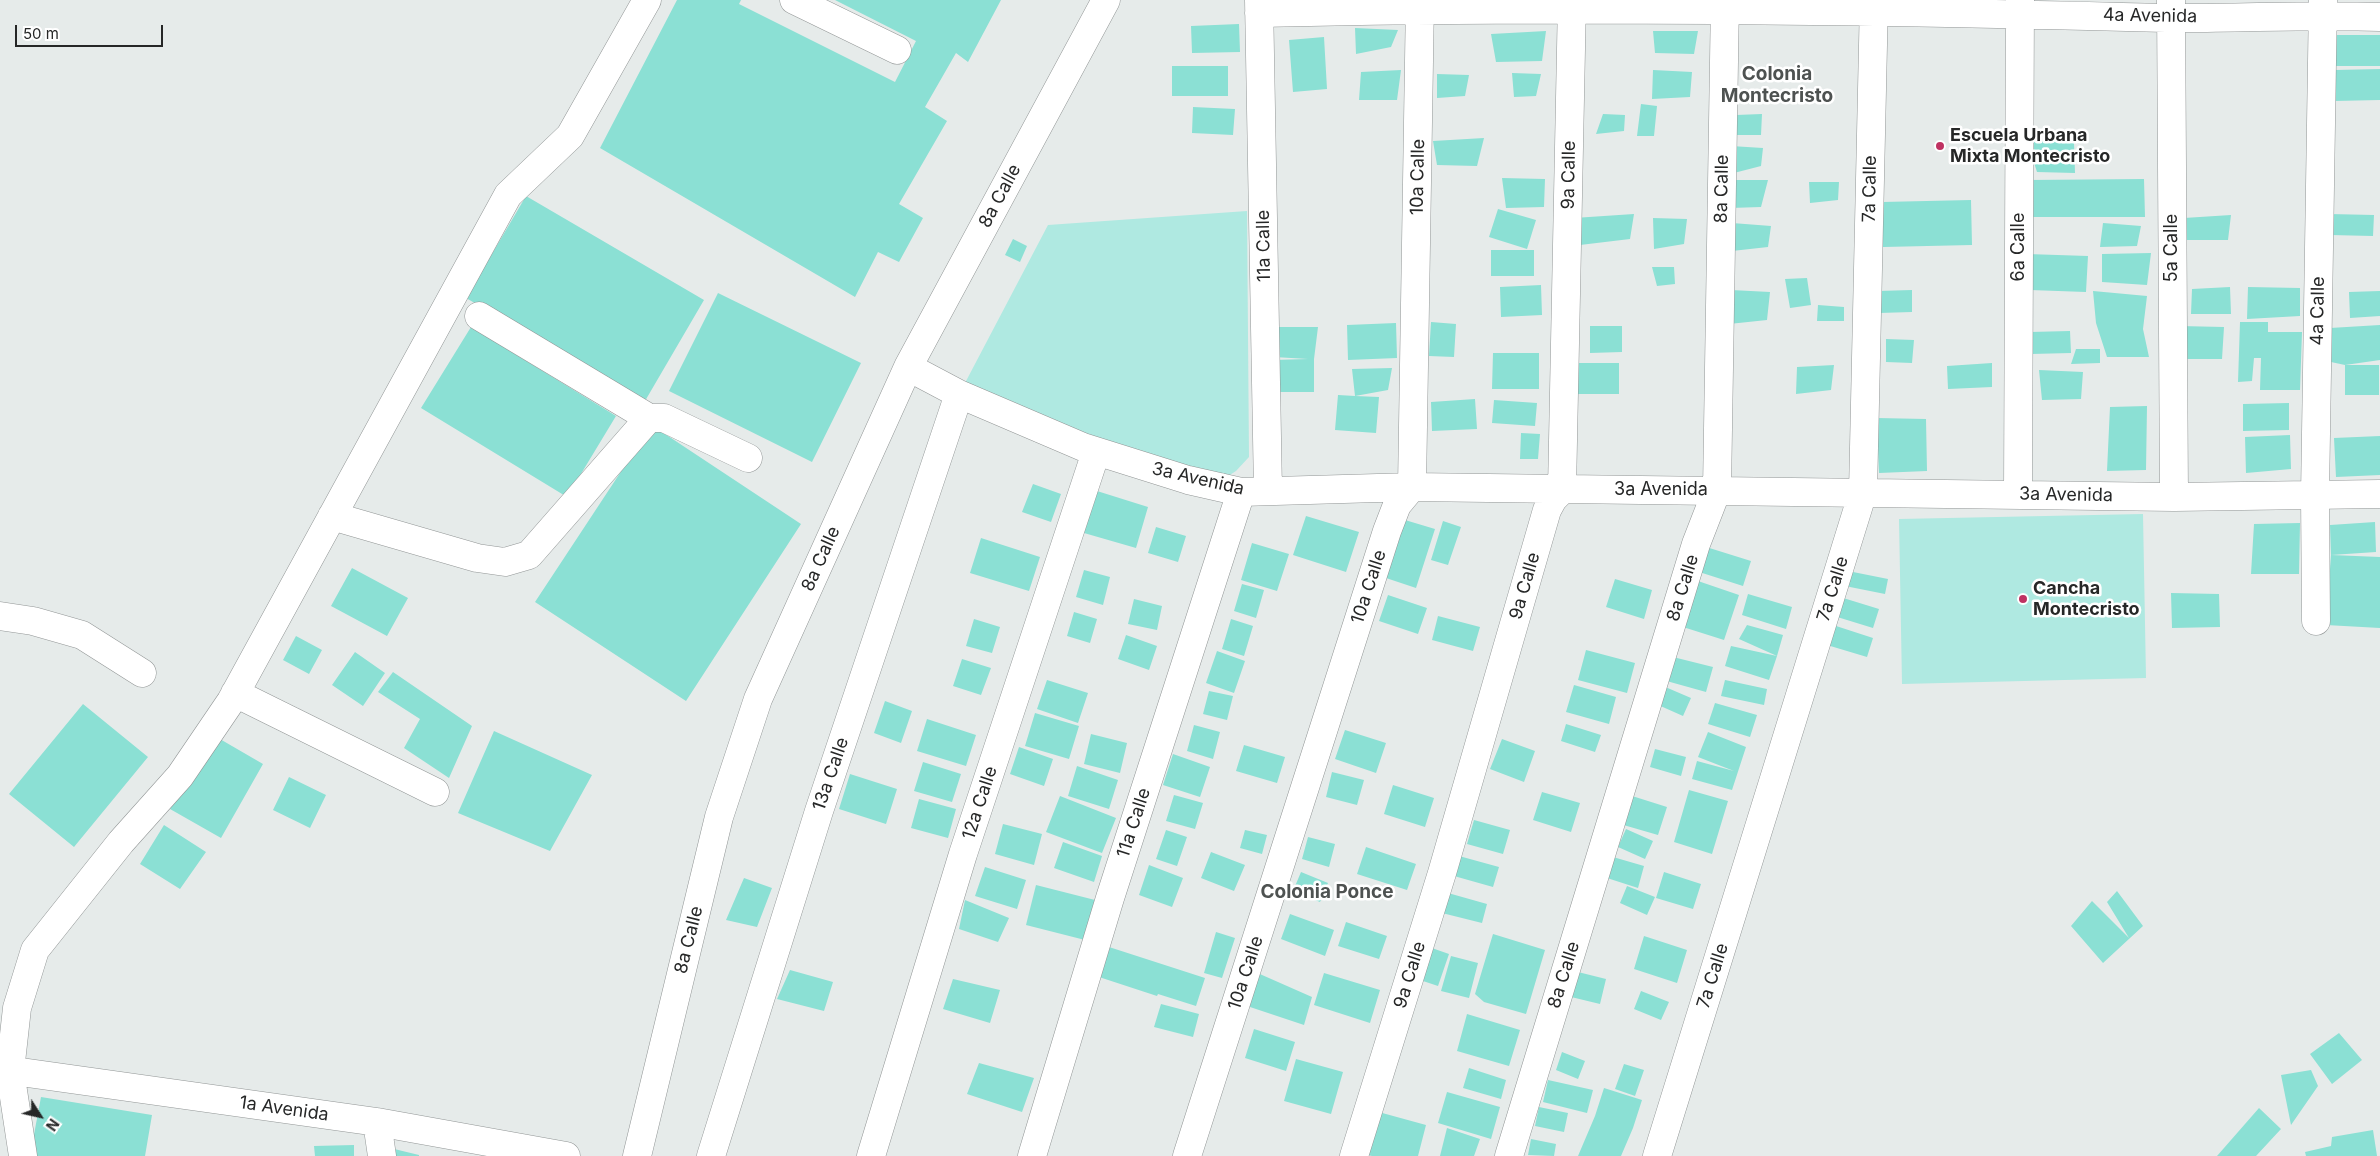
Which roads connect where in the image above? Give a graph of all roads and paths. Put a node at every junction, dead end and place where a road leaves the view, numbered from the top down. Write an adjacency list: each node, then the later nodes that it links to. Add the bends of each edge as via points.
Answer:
1 (647, 0): 30 (street, via 570,136 508,195)
2 (794, 0): 13 (street)
3 (1106, 0): 15 (street, 8a Calle)
4 (1420, 5): 5 (street, 4a Avenida); 7 (street, 4a Avenida); 20 (street, 10a Calle)
5 (1572, 5): 6 (street, 4a Avenida); 21 (street, 9a Calle)
6 (1725, 5): 8 (street, 4a Avenida); 22 (street, 8a Calle)
7 (1259, 6): 23 (street, 11a Calle)
8 (1874, 6): 9 (street, 4a Avenida); 25 (street, 7a Calle)
9 (2020, 7): 11 (street, 4a Avenida); 26 (street, 6a Calle)
10 (2323, 7): 11 (street, 4a Avenida); 12 (street, 4a Avenida); 28 (street, 4a Calle)
11 (2171, 9): 29 (street, 5a Calle)
12 (2380, 17)
13 (897, 50)
14 (479, 316): 17 (street)
15 (908, 367): 16 (street, 3a Avenida); 41 (street, 8a Calle, via 758,699 719,817)
16 (959, 394): 18 (street, 3a Avenida); 42 (street, 13a Calle, via 819,811)
17 (650, 418): 19 (street, via 664,418); 30 (street, via 528,555 521,558 505,562 477,558)
18 (1096, 452): 24 (street, 3a Avenida, via 1188,480); 43 (street, 12a Calle, via 963,854)
19 (748, 458)
20 (1412, 487): 21 (street, 3a Avenida); 23 (street, 3a Avenida); 45 (street, 10a Calle, via 1397,505 1387,531)
21 (1562, 490): 22 (street, 3a Avenida); 46 (street, 9a Calle, via 1548,510 1442,873)
22 (1717, 490): 25 (street, 3a Avenida); 47 (street, 8a Calle, via 1696,544)
23 (1268, 491): 24 (street, 3a Avenida)
24 (1241, 492): 44 (street, 11a Calle, via 1110,898)
25 (1863, 492): 26 (street, 3a Avenida); 48 (street, 7a Calle)
26 (2018, 494): 29 (street, 3a Avenida)
27 (2380, 494): 28 (street, 3a Avenida)
28 (2315, 495): 29 (street, 3a Avenida); 32 (street, 4a Calle)
29 (2174, 497)
30 (332, 516): 34 (street)
31 (0, 616): 33 (street, via 33,621 82,635)
32 (2316, 621)
33 (142, 673)
34 (235, 693): 35 (street); 36 (street, via 180,776 121,842 35,950 17,1008)
35 (435, 792)
36 (5, 1070): 37 (street, 1a Avenida); 38 (street)
37 (377, 1122): 39 (street); 40 (street, 1a Avenida)
38 (24, 1156)
39 (382, 1156)
40 (566, 1156)
41 (637, 1156)
42 (711, 1156)
43 (871, 1156)
44 (1032, 1156)
45 (1187, 1156)
46 (1354, 1156)
47 (1509, 1156)
48 (1657, 1156)

